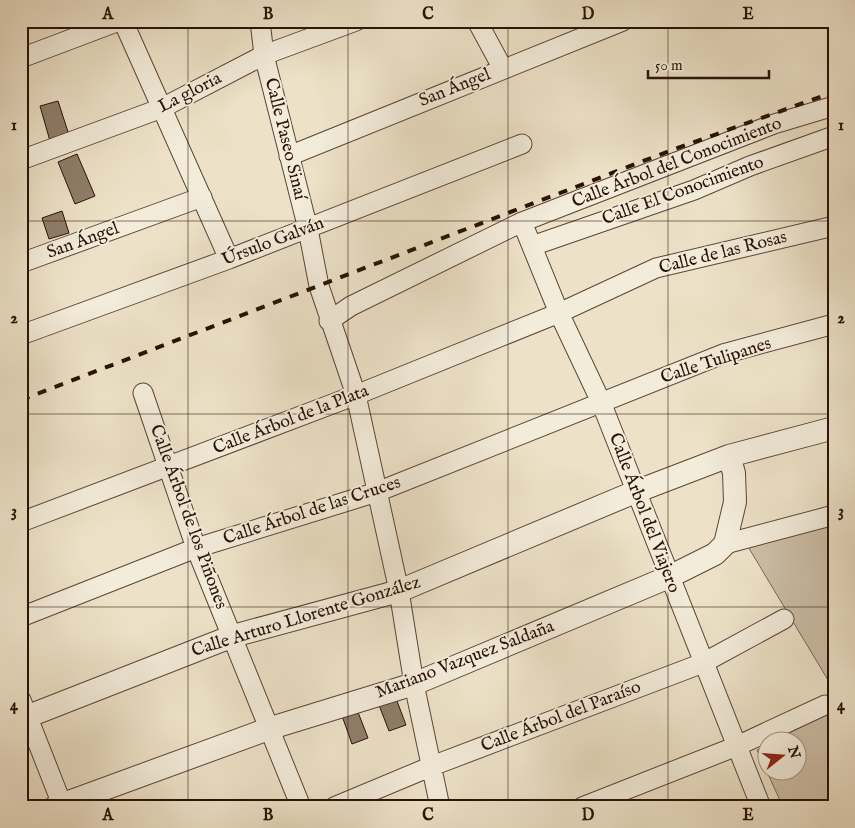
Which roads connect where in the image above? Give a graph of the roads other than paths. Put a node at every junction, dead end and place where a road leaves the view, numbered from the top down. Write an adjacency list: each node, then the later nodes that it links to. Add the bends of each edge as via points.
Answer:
1 (119, 21): 8 (street)
2 (123, 21): 11 (street)
3 (260, 21): 7 (street, Calle Paseo Sinaí)
4 (356, 21): 7 (street, La gloria)
5 (477, 21): 9 (street)
6 (623, 21): 9 (street, San Ángel)
7 (264, 55): 11 (street, La gloria); 14 (street, Calle Paseo Sinaí)
8 (21, 58)
9 (503, 69): 14 (street, San Ángel)
10 (834, 106): 17 (street, Calle Árbol del Conocimiento, via 774,124)
11 (162, 108): 15 (street, La gloria); 16 (street)
12 (834, 136): 20 (street, Calle El Conocimiento, via 694,190)
13 (522, 144): 19 (street, Úrsulo Galván)
14 (288, 156): 19 (street, Calle Paseo Sinaí)
15 (21, 160)
16 (202, 197): 21 (street); 22 (street, San Ángel)
17 (522, 222): 20 (street, Calle Árbol del Viajero); 24 (street, Calle Árbol del Conocimiento, via 351,306)
18 (834, 226): 23 (street, Calle de las Rosas, via 656,268)
19 (308, 229): 21 (street, Úrsulo Galván); 24 (street, Calle Paseo Sinaí)
20 (532, 246): 23 (street, Calle Árbol del Viajero)
21 (230, 259): 26 (street, Úrsulo Galván)
22 (21, 263)
23 (559, 313): 28 (street, Calle Árbol de la Plata); 29 (street, Calle Árbol del Viajero)
24 (329, 321): 28 (street, Calle Paseo Sinaí)
25 (834, 324): 29 (street, Calle Tulipanes, via 723,354)
26 (21, 335)
27 (143, 393): 32 (street, Calle Árbol de los Piñones)
28 (356, 395): 32 (street, Calle Árbol de la Plata); 33 (street, Calle Paseo Sinaí)
29 (601, 402): 33 (street, Calle Árbol de las Cruces); 34 (street, Calle Árbol del Viajero)
30 (834, 428): 31 (street, Calle Arturo Llorente González)
31 (729, 456): 34 (street, Calle Arturo Llorente González); 37 (street, via 736,502)
32 (168, 467): 36 (street, Calle Árbol de la Plata); 38 (street, Calle Árbol de los Piñones)
33 (377, 492): 38 (street, Calle Árbol de las Cruces); 40 (street, Calle Paseo Sinaí)
34 (635, 492): 39 (street, Calle Árbol del Viajero); 40 (street, Calle Arturo Llorente González)
35 (834, 516): 37 (street)
36 (21, 522)
37 (725, 544): 39 (street, Mariano Vazquez Saldaña, via 715,554)
38 (196, 548): 41 (street, Calle Árbol de las Cruces); 43 (street, Calle Árbol de los Piñones)
39 (669, 577): 44 (street, Calle Árbol del Viajero); 45 (street, Mariano Vazquez Saldaña)
40 (399, 591): 43 (street, Calle Arturo Llorente González); 45 (street, Calle Paseo Sinaí)
41 (21, 617)
42 (784, 619): 44 (street, Calle Árbol del Paraíso)
43 (233, 636): 47 (street, Calle Arturo Llorente González); 48 (street, Calle Árbol de los Piñones)
44 (703, 663): 49 (street, Calle Árbol del Viajero); 50 (street, Calle Árbol del Paraíso)
45 (414, 684): 48 (street, Mariano Vazquez Saldaña); 50 (street, Calle Paseo Sinaí)
46 (825, 705): 49 (street)
47 (23, 712): 51 (street)
48 (271, 728): 51 (street, Mariano Vazquez Saldaña); 52 (street, Calle Árbol de los Piñones)
49 (737, 746): 55 (street); 56 (street, Calle Árbol del Viajero)
50 (432, 766): 53 (street, Calle Árbol del Paraíso); 54 (street, Calle Paseo Sinaí)
51 (60, 806)
52 (301, 807)
53 (334, 807)
54 (440, 807)
55 (582, 807)
56 (761, 807)

